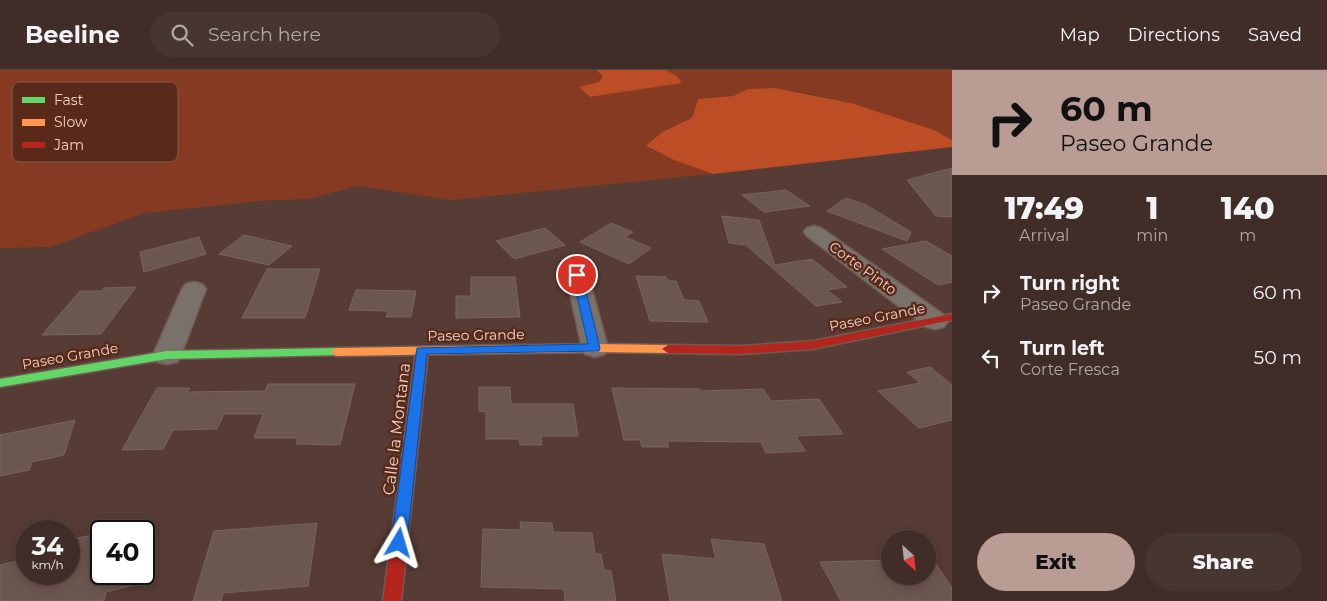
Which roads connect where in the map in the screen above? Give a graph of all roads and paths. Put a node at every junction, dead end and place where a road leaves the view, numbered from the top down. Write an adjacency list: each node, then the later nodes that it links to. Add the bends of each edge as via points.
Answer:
1 (814, 232): 4 (street, Corte Pinto)
2 (577, 275): 5 (street)
3 (194, 289): 7 (street)
4 (944, 319): 5 (street, Paseo Grande, via 804,346 741,350)
5 (595, 348): 6 (street, Paseo Grande)
6 (422, 350): 7 (street, Paseo Grande); 9 (street, Calle la Montana)
7 (167, 355): 8 (street, Paseo Grande)
8 (0, 383)
9 (392, 601)

